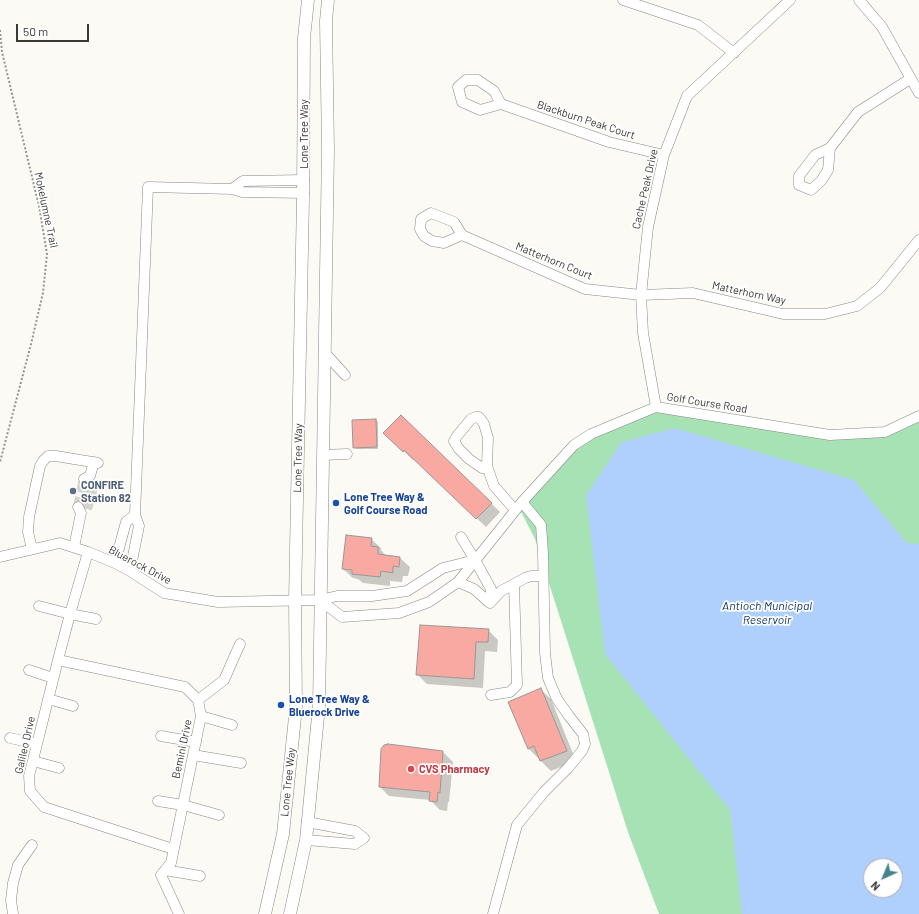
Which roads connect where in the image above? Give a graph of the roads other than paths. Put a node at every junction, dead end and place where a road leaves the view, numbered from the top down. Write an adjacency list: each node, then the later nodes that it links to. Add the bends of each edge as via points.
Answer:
1 (308, 0): 12 (main road, Lone Tree Way, via 304,38)
2 (328, 0): 18 (main road)
3 (624, 0): 6 (street, via 698,25)
4 (790, 0): 6 (street, Cache Peak Drive)
5 (859, 0): 7 (street, via 882,27)
6 (734, 53): 11 (street, Cache Peak Drive, via 687,96)
7 (910, 79): 8 (street); 10 (street, via 858,112)
8 (919, 93)
9 (501, 104): 11 (street, Blackburn Peak Court, via 609,142)
10 (830, 148)
11 (664, 155): 17 (street, Cache Peak Drive, via 648,227)
12 (304, 180): 13 (street, via 243,181); 14 (main road, Lone Tree Way)
13 (232, 189): 14 (street, via 242,192); 29 (street, via 148,187)
14 (304, 193): 41 (main road, Lone Tree Way)
15 (462, 235): 17 (street, Matterhorn Court, via 585,289)
16 (919, 240): 17 (street, Matterhorn Way, via 880,288 857,306 825,314 783,314 693,293)
17 (641, 294): 20 (street, Cache Peak Drive, via 643,333)
18 (325, 353): 19 (street); 23 (main road)
19 (346, 375)
20 (656, 407): 21 (street, Golf Course Road, via 830,434 885,432); 26 (street, Golf Course Road, via 591,434 574,445)
21 (919, 416)
22 (347, 454): 23 (street)
23 (323, 455): 42 (main road)
24 (488, 469): 24 (street, via 488,438 484,424 480,417 476,417 454,442 469,459); 28 (street, via 494,486)
25 (90, 479): 32 (street, via 96,463 56,456 48,456 43,461 29,517 28,532)
26 (522, 502): 28 (street, Golf Course Road); 38 (street, via 541,524)
27 (82, 510): 31 (street)
28 (515, 510): 35 (street, Golf Course Road)
29 (135, 514): 36 (street, via 126,522); 37 (street, via 139,526)
30 (461, 537): 35 (street)
31 (74, 547): 32 (street, Bluerock Drive, via 60,543); 33 (street, Bluerock Drive)
32 (32, 550): 34 (street, Bluerock Drive)
33 (88, 552): 36 (street, Bluerock Drive); 45 (street, Galileo Drive)
34 (0, 557)
35 (475, 560): 39 (street, Golf Course Road); 42 (street, via 443,568 407,591 372,596 337,596); 43 (street, via 491,589)
36 (115, 563): 37 (street, Bluerock Drive)
37 (130, 571): 41 (street, Bluerock Drive, via 164,593 218,602)
38 (543, 576): 40 (street, via 531,576); 78 (street, via 548,678 557,699 583,734 585,744 568,768 517,825)
39 (458, 582): 42 (street, Golf Course Road, via 429,602 399,613 342,617); 43 (street, via 474,588)
40 (514, 584): 43 (street, via 501,591); 51 (street, via 517,685 510,692)
41 (296, 600): 42 (street, Bluerock Drive); 76 (main road, Lone Tree Way, via 296,707 283,834)
42 (320, 600): 68 (main road, via 319,706)
43 (490, 603)
44 (39, 606): 45 (street)
45 (70, 614): 46 (street); 48 (street, Galileo Drive)
46 (96, 619)
47 (240, 644): 53 (street, via 224,680)
48 (58, 660): 50 (street, Galileo Drive); 53 (street, via 185,688)
49 (29, 670): 50 (street)
50 (53, 678): 52 (street, Galileo Drive)
51 (491, 695)
52 (48, 699): 54 (street); 60 (street, Galileo Drive)
53 (198, 700): 55 (street, Bemini Drive)
54 (73, 706)
55 (201, 716): 56 (street); 59 (street, Bemini Drive)
56 (232, 725)
57 (161, 736): 59 (street)
58 (10, 738): 60 (street)
59 (196, 742): 61 (street, Bemini Drive)
60 (37, 744): 62 (street, Galileo Drive)
61 (193, 756): 63 (street); 66 (street, Bemini Drive)
62 (33, 761): 64 (street); 71 (street, Galileo Drive, via 29,776 30,791 44,807)
63 (241, 763)
64 (59, 768)
65 (158, 801): 66 (street)
66 (183, 805): 67 (street); 71 (street, Bemini Drive)
67 (219, 815)
68 (307, 822): 69 (main road); 69 (street, via 355,831 364,838 355,844)
69 (306, 840): 77 (main road)
70 (32, 845): 74 (street, via 18,865 12,883)
71 (173, 849): 72 (street, Bemini Drive, via 170,862)
72 (163, 873): 73 (street); 75 (street)
73 (200, 876)
74 (13, 914)
75 (179, 914)
76 (266, 914)
77 (290, 914)
78 (493, 914)

